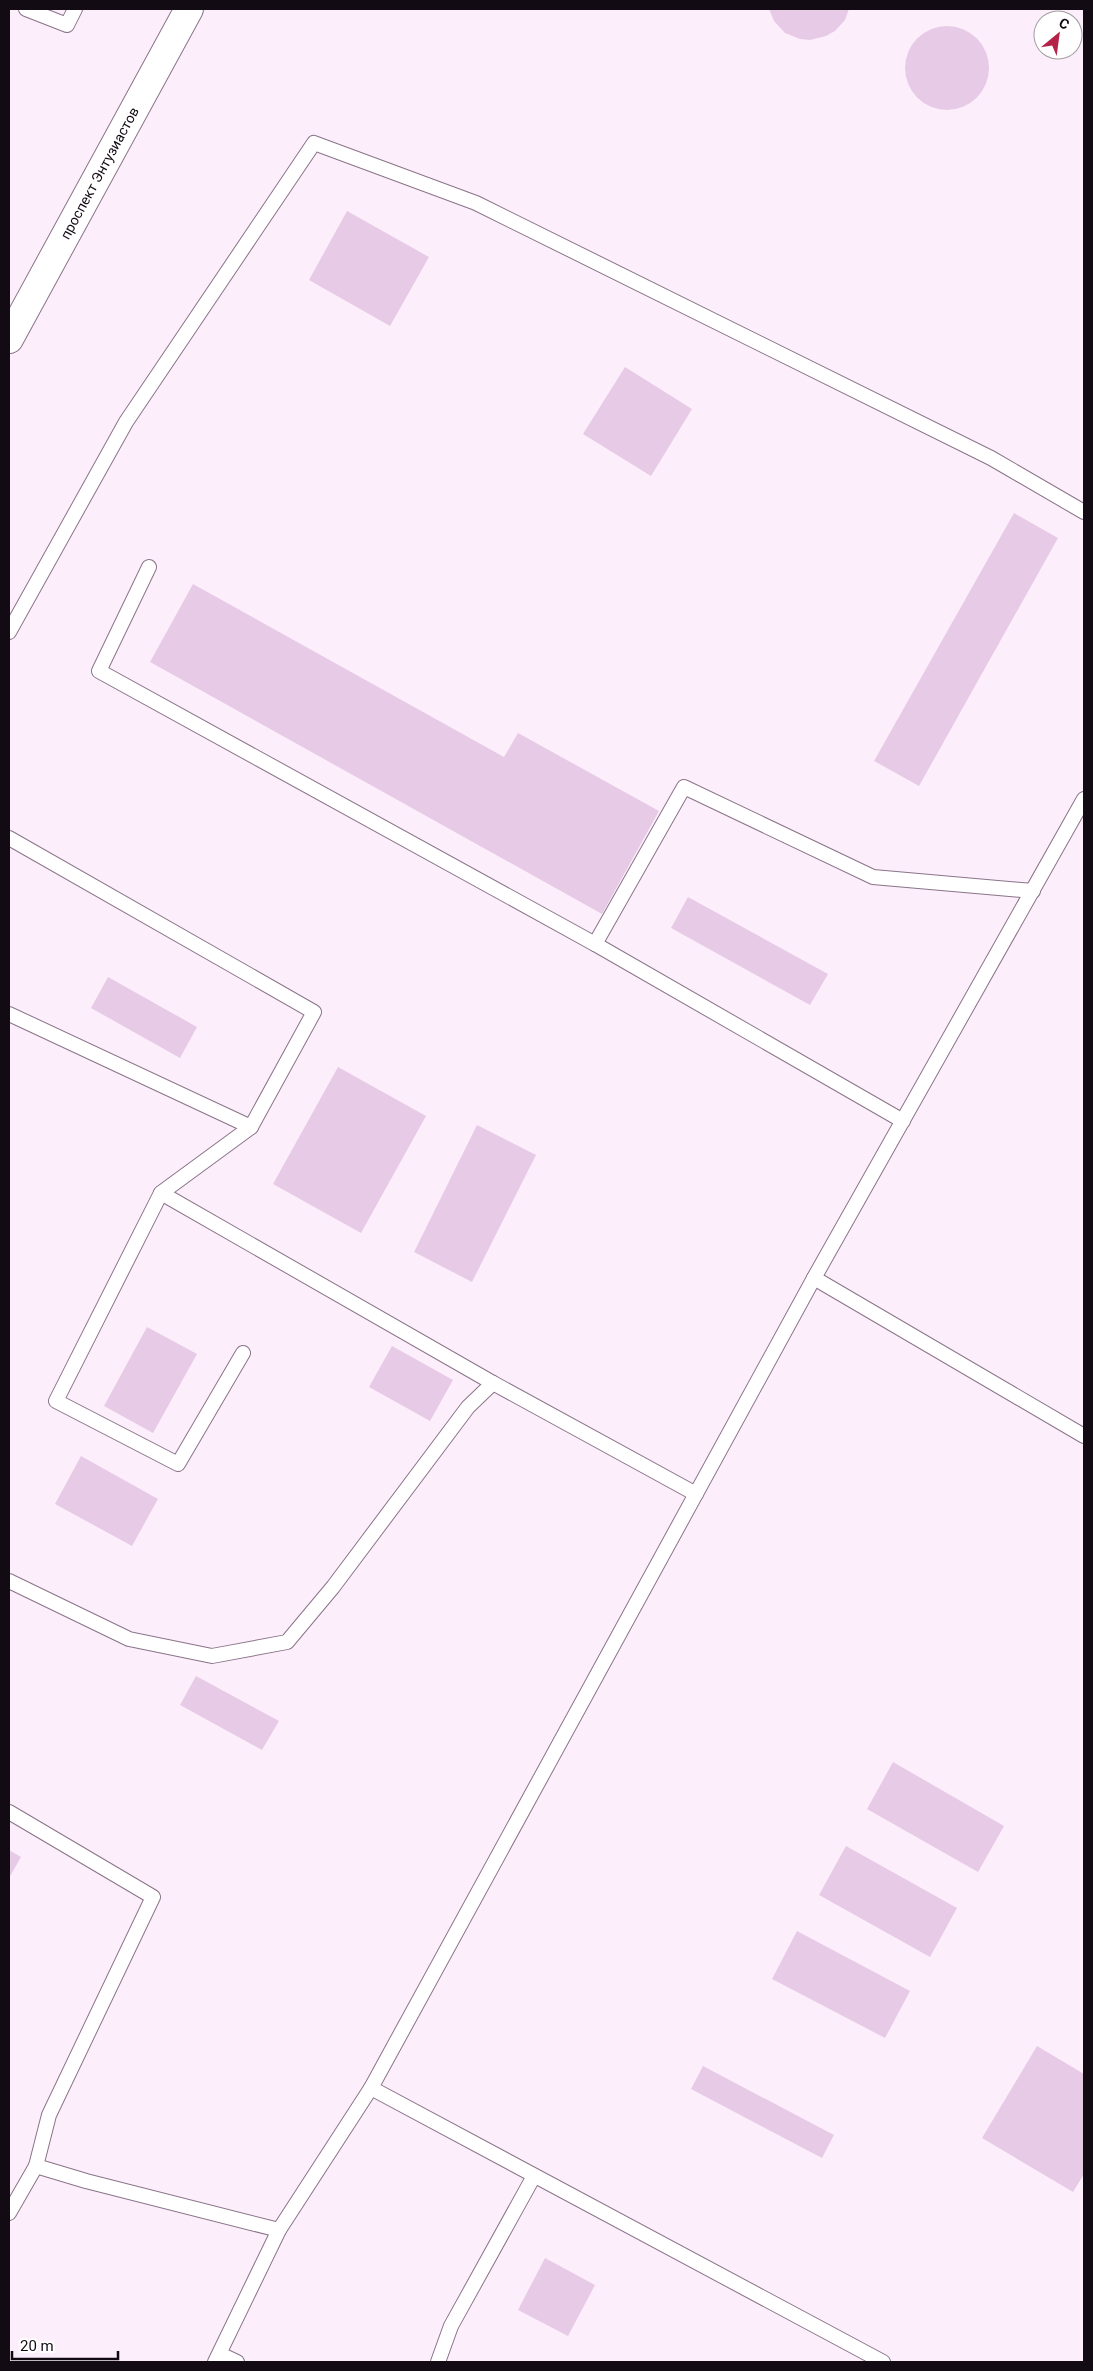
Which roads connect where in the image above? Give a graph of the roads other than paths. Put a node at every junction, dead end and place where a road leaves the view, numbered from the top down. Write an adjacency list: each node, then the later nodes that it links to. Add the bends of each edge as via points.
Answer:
1 (26, 9): 2 (lane, via 67,26)
2 (75, 9)
3 (189, 9): 4 (street, проспект Энтузиастов)
4 (12, 323)
5 (1084, 512): 7 (lane, via 991,458 476,203 314,144 126,422)
6 (149, 567): 11 (lane, via 98,671)
7 (9, 632)
8 (1084, 799): 10 (lane)
9 (9, 838): 14 (lane, via 314,1012)
10 (1032, 891): 11 (lane, via 873,877 684,787); 13 (lane)
11 (595, 944): 13 (lane)
12 (9, 1014): 14 (lane)
13 (903, 1121): 16 (lane)
14 (251, 1127): 15 (lane)
15 (161, 1193): 17 (lane, via 56,1401 178,1464); 18 (lane)
16 (814, 1278): 19 (lane); 20 (lane)
17 (243, 1353)
18 (493, 1383): 20 (lane); 21 (lane, via 468,1407 333,1587 287,1642 212,1656 129,1639)
19 (1084, 1436)
20 (696, 1494): 23 (lane)
21 (9, 1581)
22 (9, 1812): 24 (lane, via 153,1897 49,2115)
23 (371, 2088): 25 (lane); 27 (lane)
24 (36, 2166): 26 (lane); 27 (lane)
25 (534, 2176): 30 (lane, via 451,2326); 31 (lane)
26 (9, 2213)
27 (279, 2230): 28 (lane)
28 (218, 2358): 29 (lane)
29 (237, 2362)
30 (438, 2362)
31 (884, 2362)

